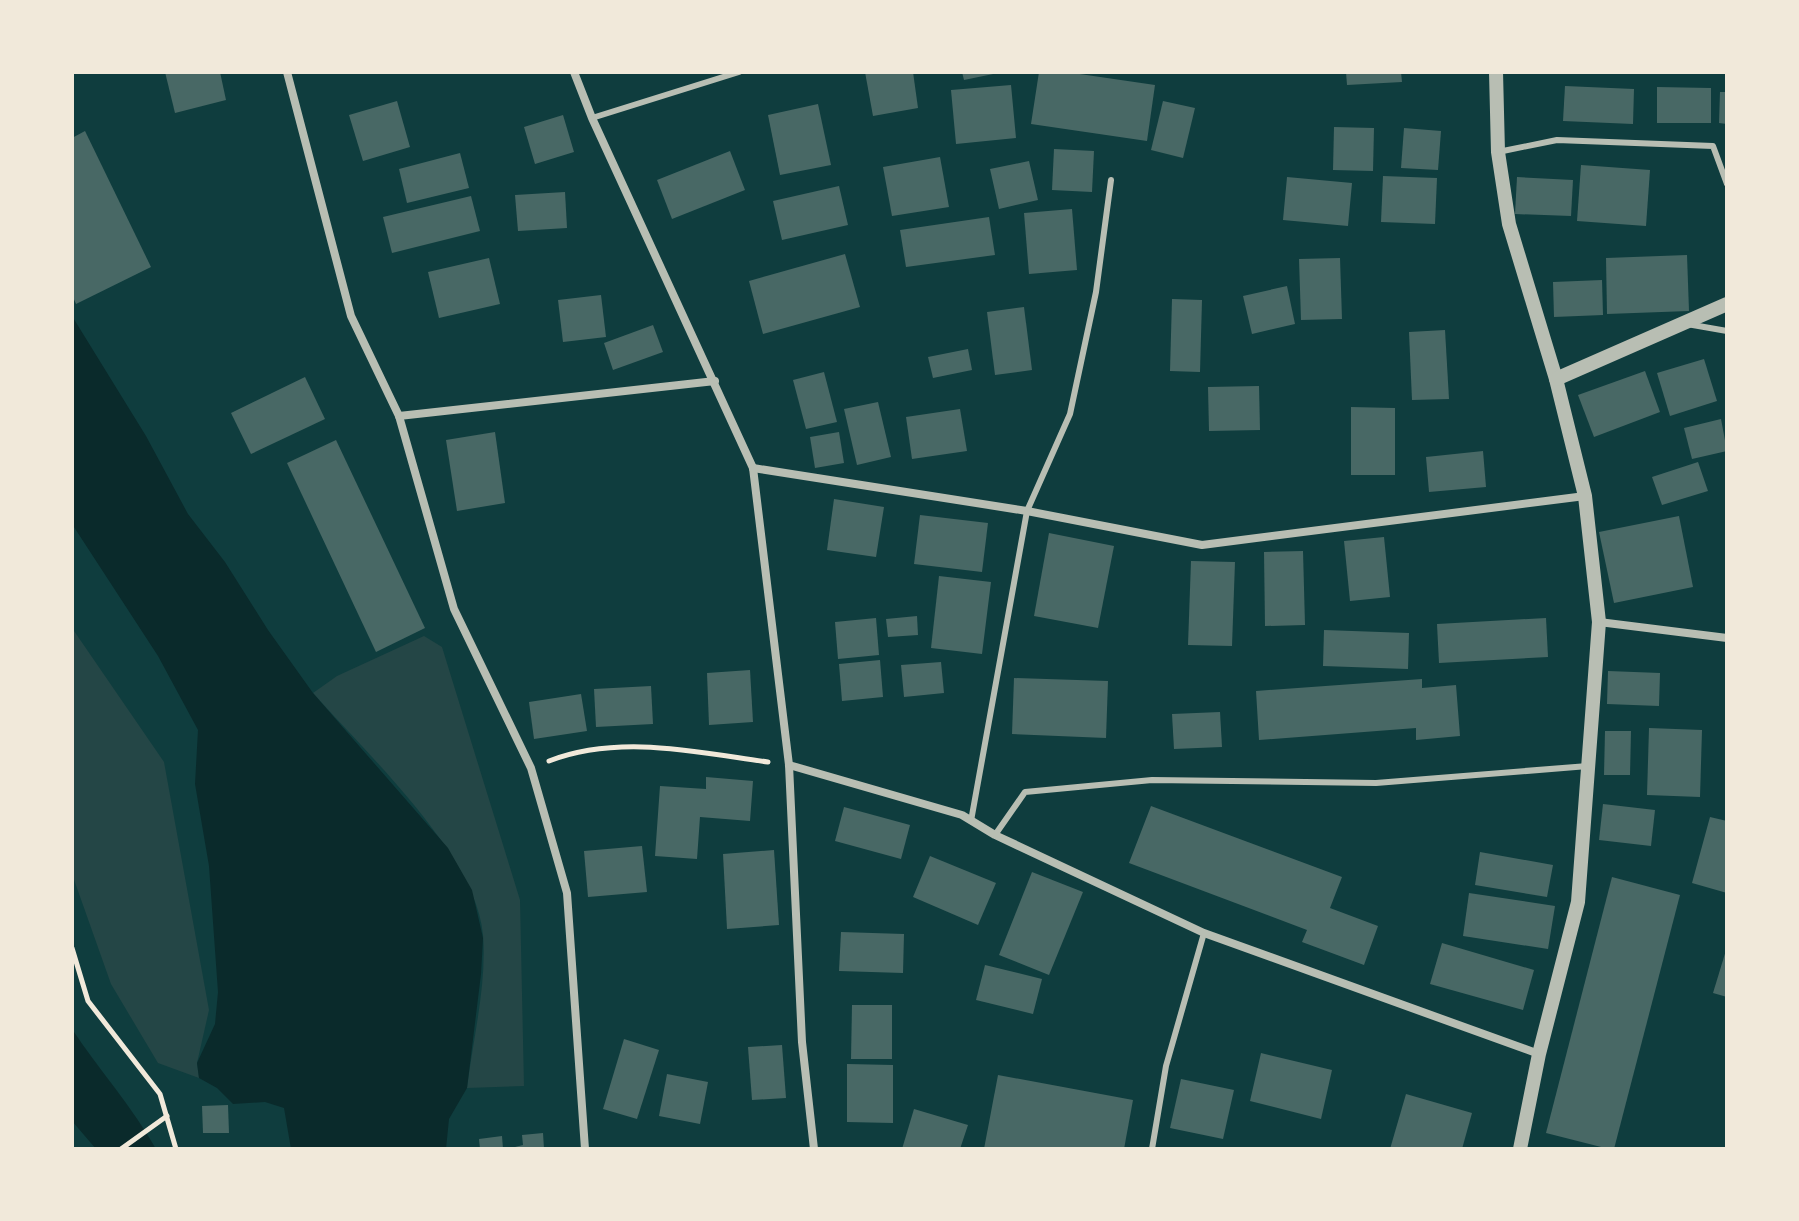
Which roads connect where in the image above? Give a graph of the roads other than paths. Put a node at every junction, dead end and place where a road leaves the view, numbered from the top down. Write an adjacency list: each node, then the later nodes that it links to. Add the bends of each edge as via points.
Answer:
1 (287, 72): 14 (street, via 351,316)
2 (574, 72): 5 (street)
3 (739, 72): 5 (lane)
4 (1496, 72): 6 (street)
5 (592, 118): 13 (street)
6 (1498, 152): 8 (lane, via 1557,140 1713,146); 12 (street, via 1509,224)
7 (1111, 180): 17 (lane, via 1096,292 1070,414)
8 (1727, 184)
9 (1727, 304): 10 (street)
10 (1685, 324): 11 (lane); 12 (street)
11 (1727, 331)
12 (1556, 379): 16 (street)
13 (715, 381): 14 (street); 15 (street)
14 (399, 416): 26 (street, via 454,609 531,768 567,893)
15 (753, 468): 17 (street); 20 (street)
16 (1585, 496): 17 (street, via 1202,545); 18 (street)
17 (1027, 511): 22 (lane)
18 (1599, 622): 19 (street); 21 (street)
19 (1727, 638)
20 (789, 765): 22 (street); 27 (street, via 802,1042)
21 (1588, 766): 23 (lane, via 1376,783 1152,780 1025,792); 25 (street, via 1578,902)
22 (971, 821): 23 (street)
23 (995, 835): 24 (street)
24 (1204, 933): 25 (street); 28 (lane, via 1166,1066)
25 (1539, 1054): 29 (street)
26 (585, 1149)
27 (814, 1149)
28 (1152, 1149)
29 (1520, 1149)

